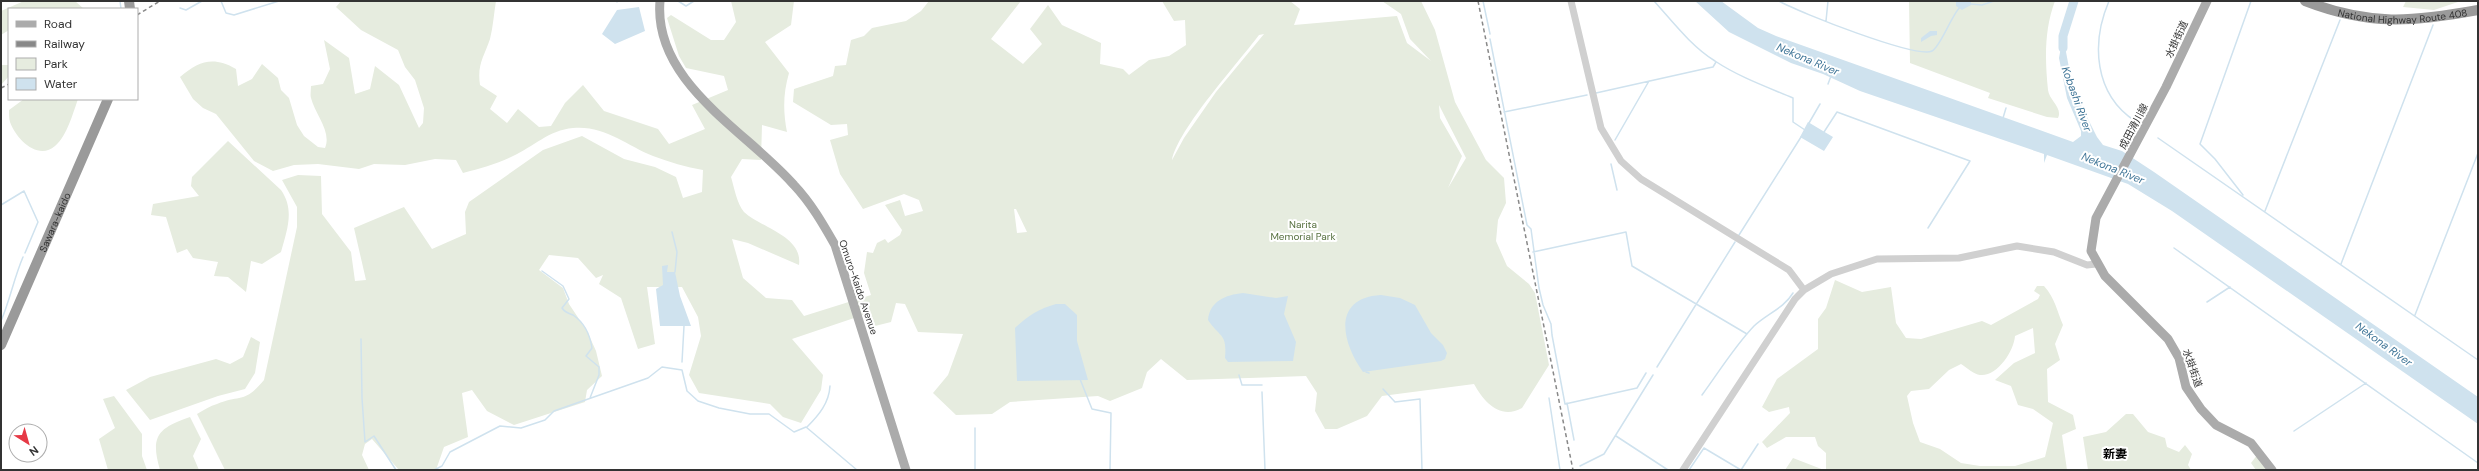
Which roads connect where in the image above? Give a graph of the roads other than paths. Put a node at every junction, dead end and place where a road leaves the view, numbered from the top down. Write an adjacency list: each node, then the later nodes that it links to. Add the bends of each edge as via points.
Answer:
1 (660, 1): 12 (main road, Omuro-Kaido Avenue, via 660,18 665,42 672,60 683,76 707,103 794,185 816,213 834,245)
2 (1572, 1): 10 (street, via 1601,128 1620,161 1641,179 1789,270)
3 (2207, 1): 6 (main road, 水掛街道)
4 (2305, 1): 5 (highway, National Highway Route 408, via 2349,15 2386,20 2422,20)
5 (2478, 10)
6 (2166, 87): 8 (main road, 成田滑川線)
7 (108, 100): 11 (highway, Sawara-kaido)
8 (2096, 218): 9 (main road, 水掛街道, via 2091,246)
9 (2096, 264): 10 (street, via 2087,265 2054,252 2013,247 1959,258 1896,258 1865,261 1831,274); 14 (main road, 水掛街道, via 2168,339 2179,358 2186,387 2201,410 2216,425 2251,443)
10 (1804, 290): 13 (street, via 1790,306)
11 (1, 345)
12 (906, 470)
13 (1683, 470)
14 (2272, 470)

